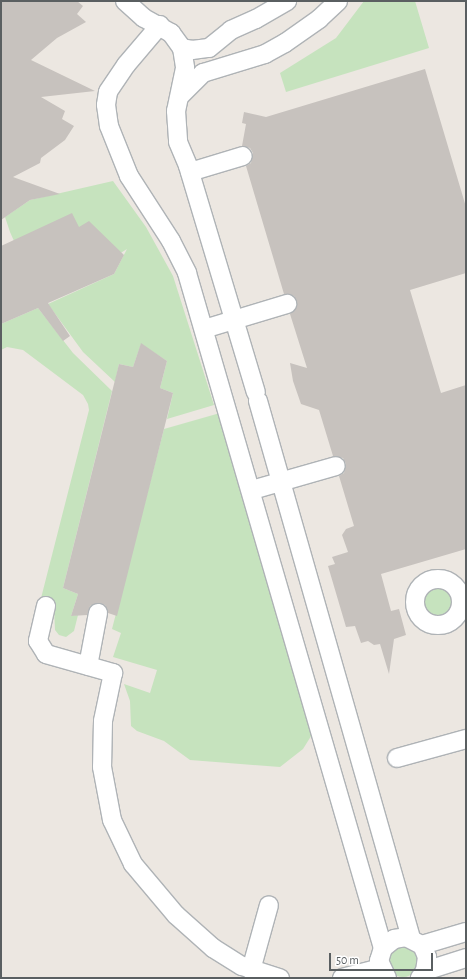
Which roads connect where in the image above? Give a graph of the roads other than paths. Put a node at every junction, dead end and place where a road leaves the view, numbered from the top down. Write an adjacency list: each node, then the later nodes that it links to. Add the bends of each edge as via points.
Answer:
1 (125, 1): 4 (lane)
2 (287, 1): 5 (lane, via 231,30 209,48)
3 (338, 1): 6 (lane, via 319,19 285,42 265,54 208,71)
4 (152, 22): 5 (lane, via 171,33); 11 (lane, via 108,92 106,116 114,144 129,176 183,262)
5 (182, 48): 6 (lane, via 185,68)
6 (180, 96): 8 (lane, via 175,126 178,142)
7 (243, 156): 8 (lane)
8 (190, 172): 10 (lane)
9 (288, 304): 10 (lane)
10 (235, 319): 11 (lane); 13 (lane)
11 (204, 329): 14 (lane)
12 (336, 466): 13 (lane)
13 (281, 482): 14 (lane); 22 (lane)
14 (252, 490): 23 (lane)
15 (46, 606): 17 (lane, via 38,640 46,654)
16 (98, 614): 17 (lane)
17 (88, 666): 25 (lane, via 113,673 103,721 102,767 109,809 121,842 145,880 176,915 213,948)
18 (466, 739): 19 (lane)
19 (397, 758)
20 (268, 905): 25 (lane)
21 (466, 932): 22 (lane)
22 (416, 941): 23 (lane, via 394,939); 27 (lane, via 427,957)
23 (383, 948): 26 (lane)
24 (466, 958): 27 (lane)
25 (251, 970): 28 (lane)
26 (384, 973): 29 (lane)
27 (423, 974)
28 (280, 978)
29 (342, 978)

